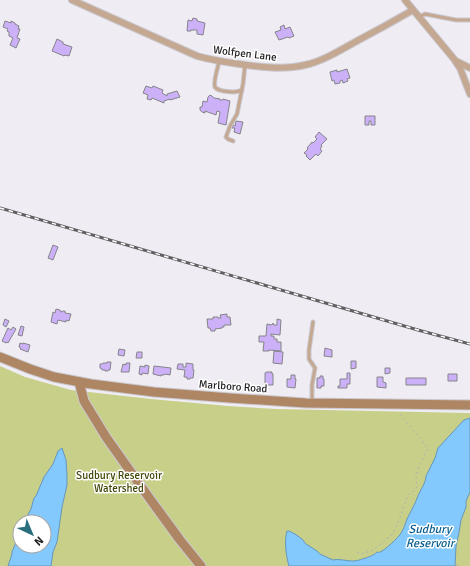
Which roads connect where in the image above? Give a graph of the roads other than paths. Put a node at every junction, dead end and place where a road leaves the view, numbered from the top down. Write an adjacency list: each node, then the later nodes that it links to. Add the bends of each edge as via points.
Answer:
1 (72, 0): 6 (street, Wolfpen Lane, via 197,56)
2 (405, 0): 3 (street)
3 (413, 10): 4 (street); 8 (street, Wolfpen Lane, via 313,63 287,68)
4 (419, 17): 5 (lane, via 425,14); 7 (street)
5 (470, 20)
6 (219, 61): 8 (street, Wolfpen Lane); 10 (lane, via 215,87 218,90 232,92)
7 (455, 61): 9 (street); 11 (street)
8 (245, 65): 10 (lane)
9 (470, 68)
10 (242, 90): 12 (lane, via 237,114 226,137)
11 (470, 94)
12 (234, 142)
13 (313, 322): 16 (lane, via 309,350 309,359 315,368)
14 (0, 357): 15 (main road, Marlboro Road, via 42,374)
15 (79, 382): 16 (main road, Marlboro Road, via 154,392); 18 (main road, via 84,401 106,437)
16 (312, 403): 17 (main road, Marlboro Road)
17 (470, 405)
18 (201, 566)

